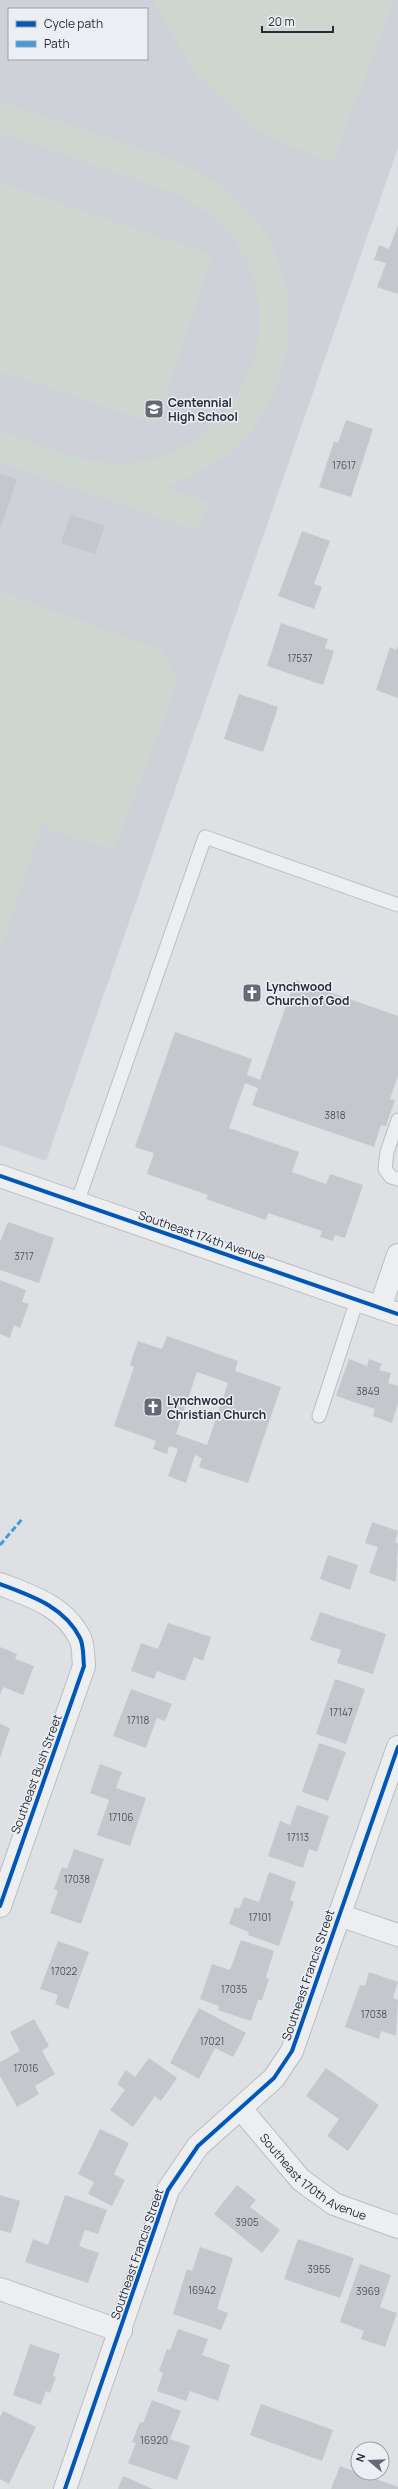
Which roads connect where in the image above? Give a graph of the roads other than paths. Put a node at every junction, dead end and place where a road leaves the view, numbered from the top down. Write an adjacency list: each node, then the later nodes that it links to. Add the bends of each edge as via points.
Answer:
1 (398, 905): 5 (lane, via 205,837)
2 (398, 1120): 4 (lane, via 386,1152 385,1169 391,1177)
3 (0, 1176): 5 (street, Southeast 174th Avenue)
4 (398, 1179)
5 (77, 1203): 7 (street, Southeast 174th Avenue)
6 (398, 1256): 8 (street)
7 (357, 1300): 8 (street, Southeast 174th Avenue); 9 (lane)
8 (389, 1311)
9 (319, 1416)
10 (0, 1584): 12 (street, Southeast Bush Street, via 44,1602 66,1617 81,1640 84,1666)
11 (398, 1747): 13 (street, Southeast Francis Street)
12 (0, 1906)
13 (339, 1915): 14 (street); 15 (street, Southeast Francis Street, via 292,2051 274,2078)
14 (398, 1935)
15 (241, 2108): 16 (street, Southeast 170th Avenue, via 301,2180 334,2204); 18 (street, Southeast Francis Street, via 198,2146 168,2190)
16 (398, 2227)
17 (0, 2289): 18 (street)
18 (121, 2331): 19 (street, Southeast Francis Street)
19 (65, 2489)

